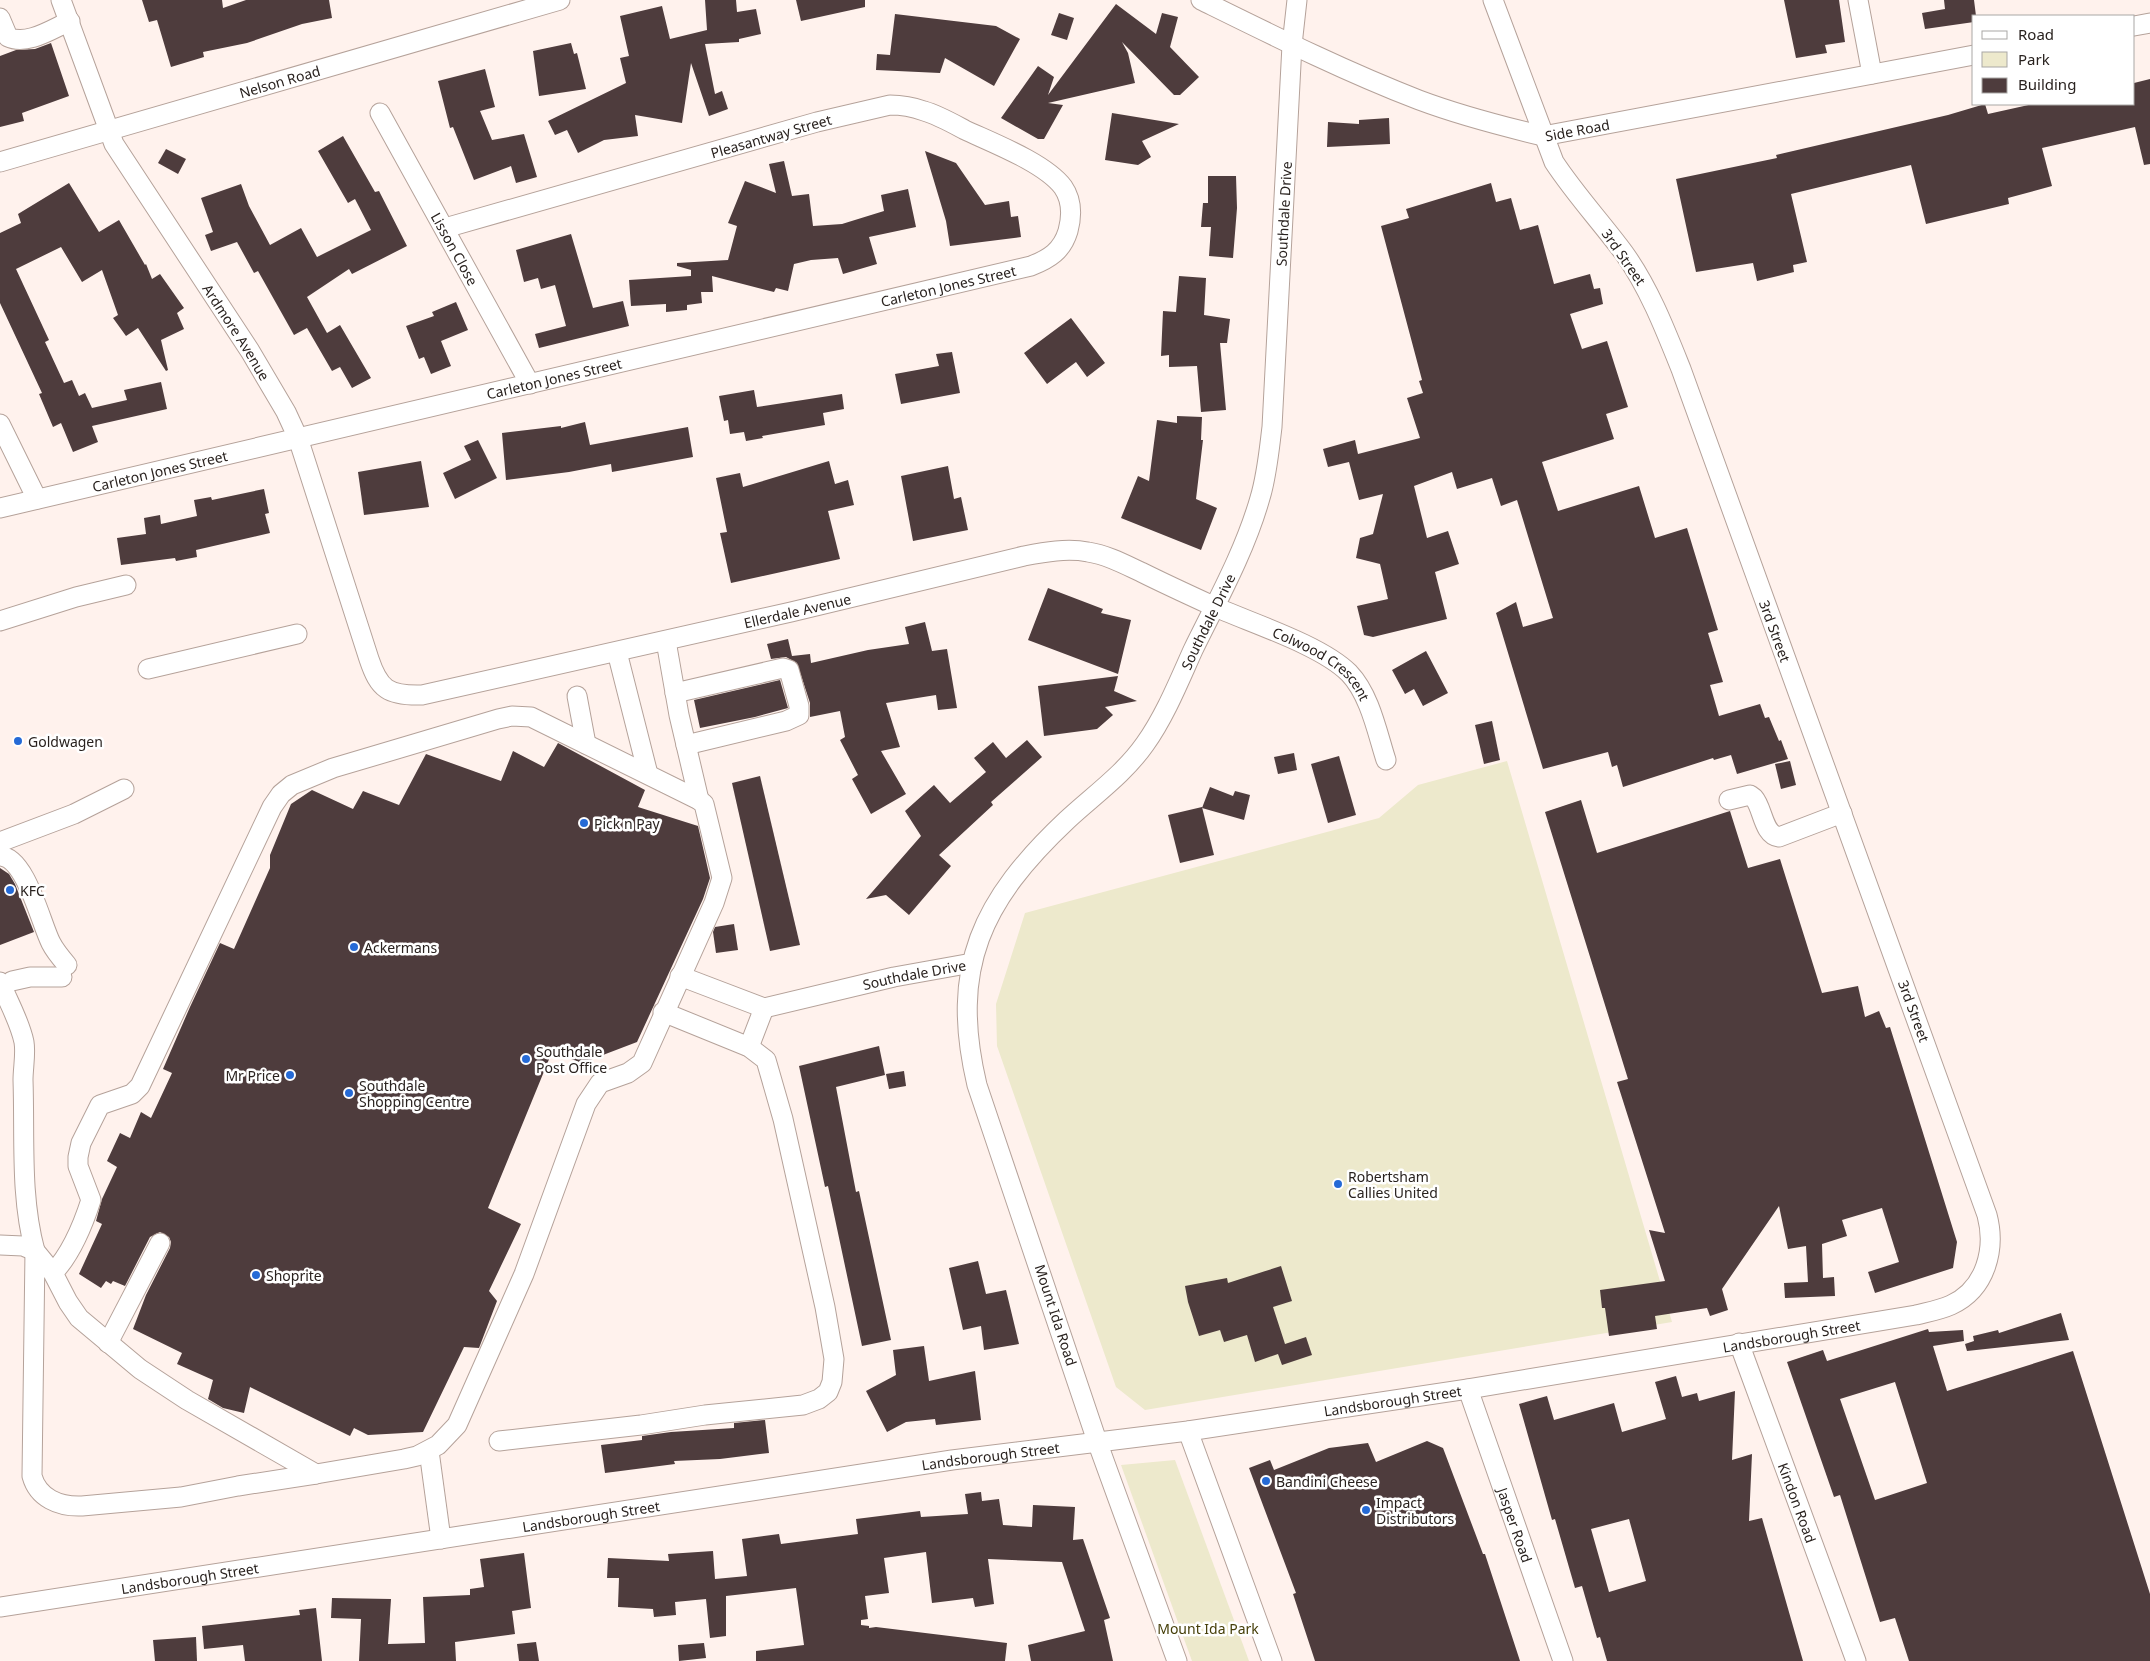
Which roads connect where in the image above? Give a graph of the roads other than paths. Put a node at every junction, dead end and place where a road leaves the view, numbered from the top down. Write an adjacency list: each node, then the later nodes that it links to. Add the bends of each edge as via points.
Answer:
1 (61, 0): 8 (street, Ardmore Avenue)
2 (560, 0): 15 (street, Nelson Road)
3 (1201, 0): 11 (street, Side Road)
4 (1297, 0): 11 (street, Southdale Drive)
5 (1493, 0): 16 (street, 3rd Street)
6 (1858, 0): 13 (street)
7 (0, 18): 8 (street, via 8,37 14,40 35,36)
8 (70, 21): 15 (street, Ardmore Avenue)
9 (2150, 23): 10 (street)
10 (2135, 26)
11 (1292, 45): 16 (street, Side Road, via 1419,100); 26 (street, Southdale Drive, via 1276,368 1268,458 1253,520)
12 (1972, 55): 13 (street, Side Road)
13 (1872, 74): 16 (street, Side Road)
14 (380, 113): 19 (street, Lisson Close)
15 (108, 131): 17 (street, Nelson Road); 22 (street, Ardmore Avenue, via 250,351)
16 (1543, 136): 42 (street, 3rd Street, via 1554,162 1624,253 1661,318)
17 (0, 162)
18 (1071, 206): 19 (street, Pleasantway Street, via 1062,186 1023,157 926,111 890,105 817,122); 20 (street, Carleton Jones Street, via 1071,221 1058,251 1048,260 1031,266)
19 (445, 228): 20 (street, Lisson Close)
20 (530, 384): 22 (street, Carleton Jones Street)
21 (0, 424): 23 (street)
22 (298, 438): 23 (street, Carleton Jones Street); 32 (street, Ardmore Avenue)
23 (37, 499): 24 (street, Carleton Jones Street)
24 (0, 508)
25 (126, 585): 27 (street)
26 (1214, 607): 29 (street, Ellerdale Avenue, via 1108,557 1088,552 1051,552); 37 (street, Colwood Crescent, via 1301,644 1341,667 1356,682 1365,700); 45 (street, Southdale Drive, via 1146,744 1018,870 994,906)
27 (0, 621)
28 (297, 634): 31 (street)
29 (666, 641): 30 (street, Ellerdale Avenue); 33 (street)
30 (617, 652): 32 (street, Ellerdale Avenue, via 422,696 392,691); 38 (street)
31 (148, 669)
32 (376, 680)
33 (675, 693): 36 (street); 36 (street, via 782,668 789,670 799,706 799,715 786,721)
34 (577, 696): 35 (street)
35 (586, 744): 38 (street); 54 (street, via 531,717 512,716 333,768 292,785 281,794 140,1086 132,1094 100,1105 81,1143 78,1157 81,1175 91,1200 70,1250)
36 (686, 745): 40 (street)
37 (1386, 760)
38 (648, 774): 40 (street)
39 (124, 789): 43 (street, via 74,814)
40 (699, 800): 46 (street, via 707,811 722,878)
41 (1728, 800): 42 (street, via 1750,795 1769,830 1779,837)
42 (1842, 813): 55 (street, 3rd Street, via 1987,1215 1992,1240 1990,1253)
43 (0, 842)
44 (0, 856): 47 (street, via 13,863 28,884 64,971)
45 (972, 963): 48 (street, Southdale Drive, via 894,977); 61 (street, Mount Ida Road, via 966,1026 977,1085)
46 (680, 976): 48 (street); 49 (street)
47 (6, 982): 53 (street, via 24,1047 25,1187 29,1230)
48 (764, 1008): 50 (street)
49 (664, 1012): 50 (street); 62 (street, via 639,1067 600,1083 586,1104 524,1274 457,1426)
50 (750, 1047): 60 (street, via 766,1060 783,1119 826,1307 834,1359 828,1392 819,1400 803,1404)
51 (160, 1243): 56 (street)
52 (0, 1245): 53 (street, via 22,1246)
53 (35, 1251): 54 (street); 63 (street, via 32,1476 42,1495 73,1506 130,1502 181,1497)
54 (54, 1273): 56 (street, via 79,1318)
55 (1974, 1285): 57 (street, Landsborough Street, via 1956,1302 1930,1312)
56 (108, 1343): 63 (street, via 187,1400)
57 (1740, 1343): 58 (street, Landsborough Street); 69 (street, Kindon Road)
58 (1468, 1389): 59 (street, Landsborough Street); 68 (street, Jasper Road)
59 (1188, 1431): 61 (street, Landsborough Street); 67 (street)
60 (499, 1441)
61 (1098, 1444): 64 (street, Landsborough Street, via 942,1462); 66 (street, Mount Ida Road)
62 (429, 1451): 63 (street, via 404,1459); 64 (street)
63 (316, 1474)
64 (441, 1539): 65 (street, Landsborough Street)
65 (0, 1607)
66 (1177, 1661)
67 (1272, 1661)
68 (1563, 1661)
69 (1856, 1661)

